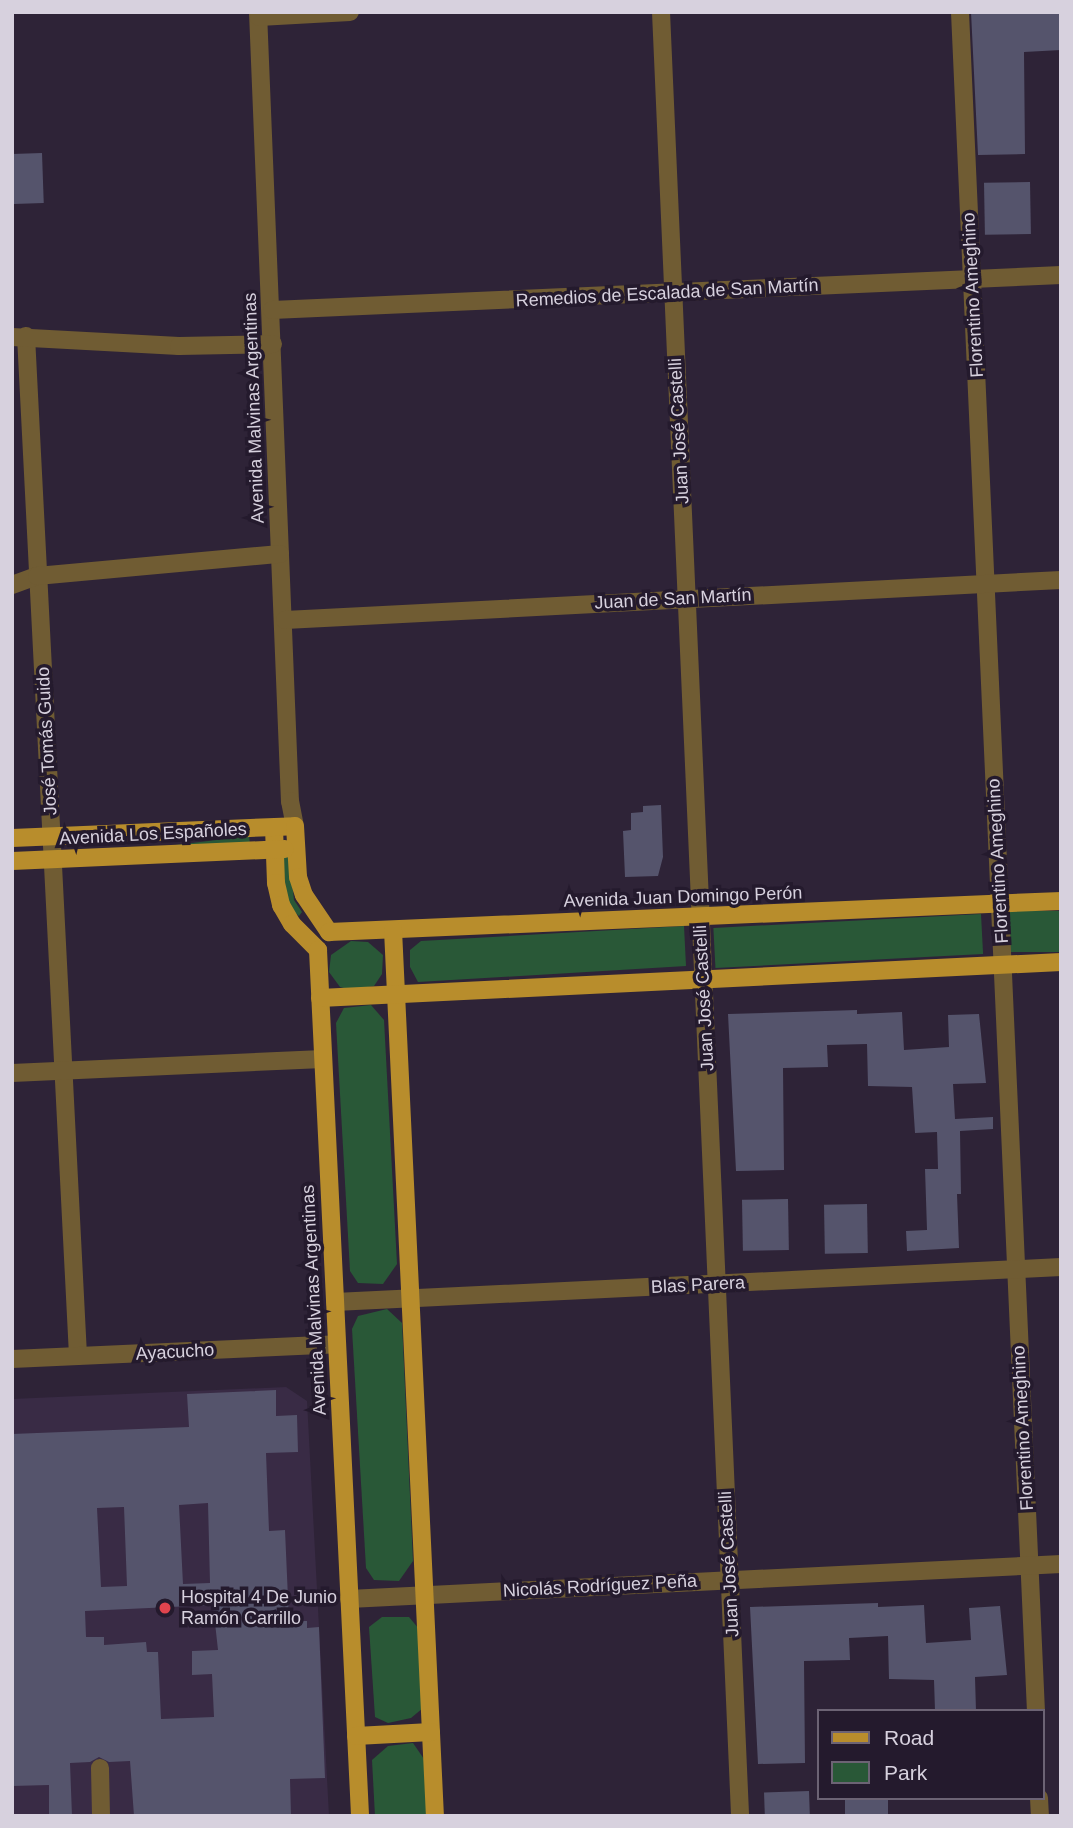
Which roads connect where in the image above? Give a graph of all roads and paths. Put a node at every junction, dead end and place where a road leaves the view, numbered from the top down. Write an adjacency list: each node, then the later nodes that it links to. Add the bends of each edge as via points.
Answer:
1 (350, 12): 4 (street)
2 (661, 12): 7 (street, Juan José Castelli)
3 (960, 12): 6 (street, Florentino Ameghino)
4 (258, 14): 8 (street, Avenida Malvinas Argentinas)
5 (1061, 275): 6 (street, Remedios de Escalada de San Martín)
6 (972, 279): 7 (street, Remedios de Escalada de San Martín); 14 (street, Florentino Ameghino)
7 (673, 294): 8 (street, Remedios de Escalada de San Martín); 16 (street, Juan José Castelli)
8 (272, 310): 10 (street, Avenida Malvinas Argentinas)
9 (19, 336): 10 (street, via 179,346); 12 (street, José Tomás Guido)
10 (274, 344): 11 (street, Avenida Malvinas Argentinas)
11 (280, 554): 12 (street); 17 (street, Avenida Malvinas Argentinas)
12 (37, 576): 15 (street); 21 (street, José Tomás Guido)
13 (1061, 580): 14 (street, Juan de San Martín)
14 (986, 583): 16 (street, Juan de San Martín); 28 (street, Florentino Ameghino)
15 (12, 585)
16 (686, 598): 17 (street, Juan de San Martín); 29 (street, Juan José Castelli)
17 (285, 620): 18 (street, Avenida Malvinas Argentinas)
18 (290, 802): 19 (street, Avenida Malvinas Argentinas); 20 (street)
19 (295, 826): 20 (main road, Avenida Los Españoles); 24 (main road, Avenida Malvinas Argentinas)
20 (274, 828): 21 (main road, Avenida Los Españoles); 23 (main road)
21 (52, 836): 22 (main road, Avenida Los Españoles); 25 (street, José Tomás Guido)
22 (12, 838)
23 (275, 849): 24 (main road, Avenida Los Españoles); 25 (main road, Avenida Los Españoles); 32 (main road, via 281,905 292,924)
24 (297, 849): 31 (main road, Avenida Malvinas Argentinas, via 304,895)
25 (53, 860): 26 (main road, Avenida Los Españoles); 39 (street, José Tomás Guido)
26 (12, 861)
27 (1061, 901): 28 (main road, Avenida Juan Domingo Perón)
28 (1000, 904): 29 (main road, Avenida Juan Domingo Perón); 34 (street, Florentino Ameghino)
29 (700, 918): 30 (main road, Avenida Juan Domingo Perón); 35 (street, Juan José Castelli)
30 (393, 930): 31 (main road, Avenida Juan Domingo Perón); 36 (main road)
31 (329, 932): 32 (street)
32 (318, 950): 37 (main road, Avenida Malvinas Argentinas)
33 (1061, 962): 34 (main road)
34 (1003, 965): 35 (main road); 42 (street, Florentino Ameghino)
35 (703, 979): 36 (main road); 43 (street, Juan José Castelli)
36 (396, 993): 37 (main road); 44 (main road)
37 (320, 998): 38 (main road, Avenida Malvinas Argentinas)
38 (323, 1059): 39 (street); 45 (main road, Avenida Malvinas Argentinas)
39 (61, 1071): 40 (street); 47 (street, José Tomás Guido)
40 (12, 1073)
41 (1061, 1267): 42 (street, Blas Parera)
42 (1016, 1269): 43 (street, Blas Parera); 50 (street, Florentino Ameghino)
43 (716, 1284): 44 (street, Blas Parera); 51 (street, Juan José Castelli)
44 (411, 1298): 45 (street, Blas Parera); 52 (main road)
45 (335, 1302): 46 (main road, Avenida Malvinas Argentinas)
46 (337, 1344): 47 (street, Ayacucho); 53 (main road, Avenida Malvinas Argentinas)
47 (78, 1356): 48 (street, Ayacucho)
48 (12, 1359)
49 (1061, 1564): 50 (street, Nicolás Rodríguez Peña)
50 (1029, 1566): 51 (street, Nicolás Rodríguez Peña); 54 (street, Florentino Ameghino)
51 (730, 1580): 52 (street, Nicolás Rodríguez Peña); 61 (street, Juan José Castelli)
52 (424, 1595): 53 (street, Nicolás Rodríguez Peña); 55 (main road)
53 (349, 1599): 56 (main road, Avenida Malvinas Argentinas)
54 (1035, 1709)
55 (431, 1732): 56 (main road); 60 (main road)
56 (356, 1736): 59 (main road, Avenida Malvinas Argentinas)
57 (100, 1768): 58 (street)
58 (101, 1816)
59 (359, 1816)
60 (435, 1816)
61 (740, 1816)

